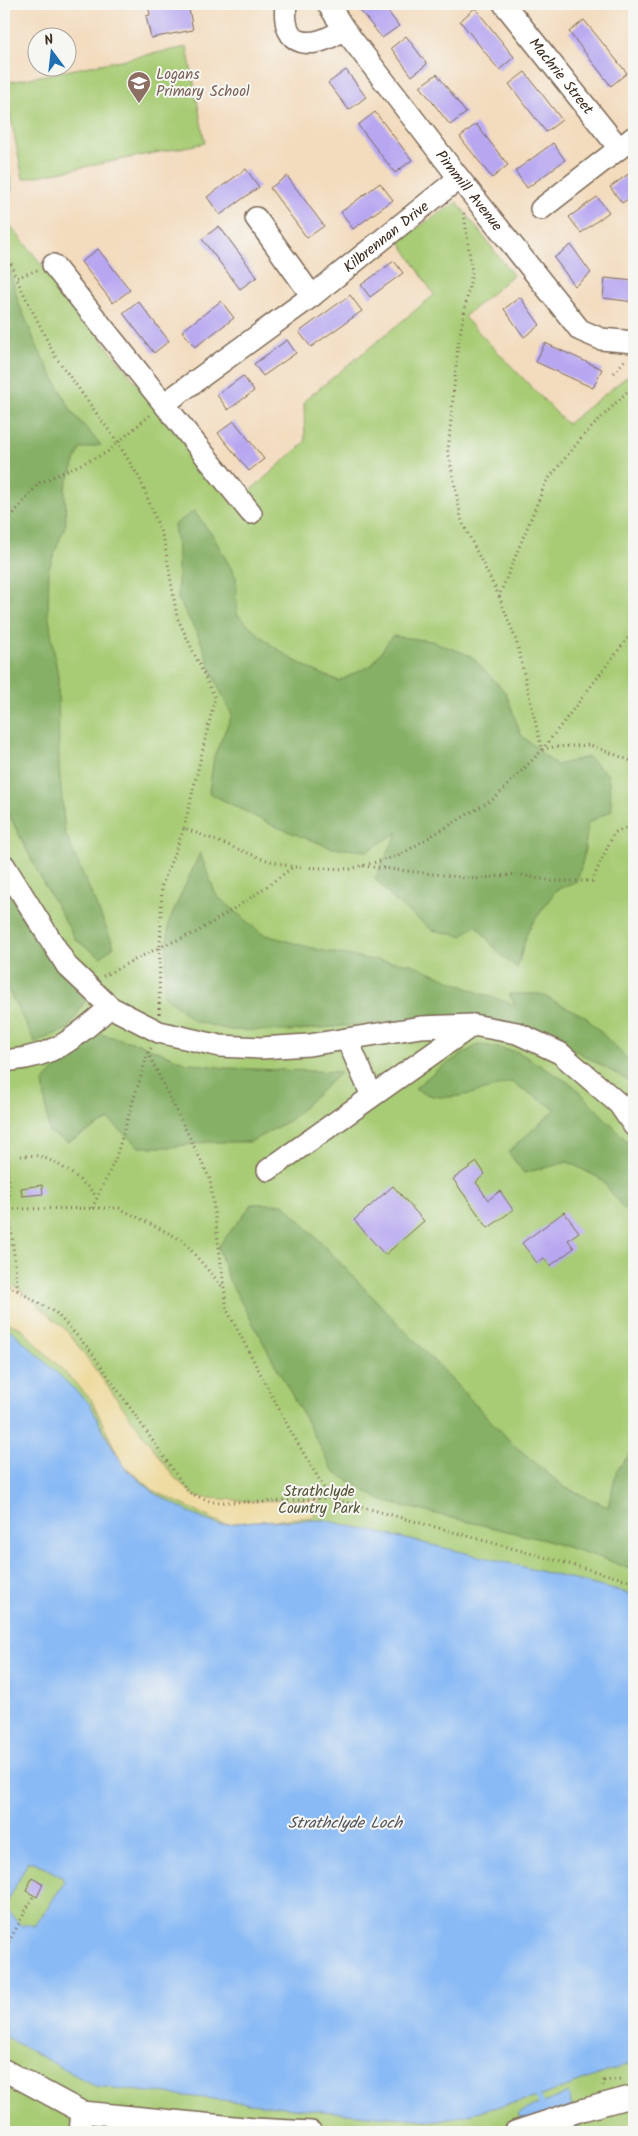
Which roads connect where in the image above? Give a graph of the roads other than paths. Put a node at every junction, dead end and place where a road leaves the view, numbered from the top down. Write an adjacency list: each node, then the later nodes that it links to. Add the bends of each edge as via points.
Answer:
1 (286, 4): 4 (street, via 286,23 300,43 322,41)
2 (328, 4): 4 (street, Pirnmill Avenue)
3 (514, 7): 5 (street, Machrie Street)
4 (344, 29): 6 (street, Pirnmill Avenue)
5 (627, 143): 7 (street)
6 (459, 178): 10 (street, Kilbrennan Drive); 11 (street, Pirnmill Avenue, via 580,330 601,339)
7 (540, 208)
8 (256, 218): 10 (street)
9 (54, 276): 12 (street)
10 (312, 296): 12 (street, Kilbrennan Drive)
11 (634, 342)
12 (164, 404): 13 (street)
13 (251, 513)
14 (4, 864): 15 (street, via 67,966)
15 (110, 1007): 17 (street, via 159,1032 220,1046 262,1048 309,1045); 18 (street, via 51,1052)
16 (473, 1025): 17 (street, via 421,1027); 19 (street); 20 (street, via 517,1033 560,1053 619,1104)
17 (347, 1038): 19 (street)
18 (12, 1060)
19 (372, 1096): 21 (street)
20 (634, 1126)
21 (268, 1170)
22 (4, 2070): 24 (street)
23 (634, 2096): 26 (street)
24 (81, 2122): 25 (street)
25 (311, 2132)
26 (515, 2132)

